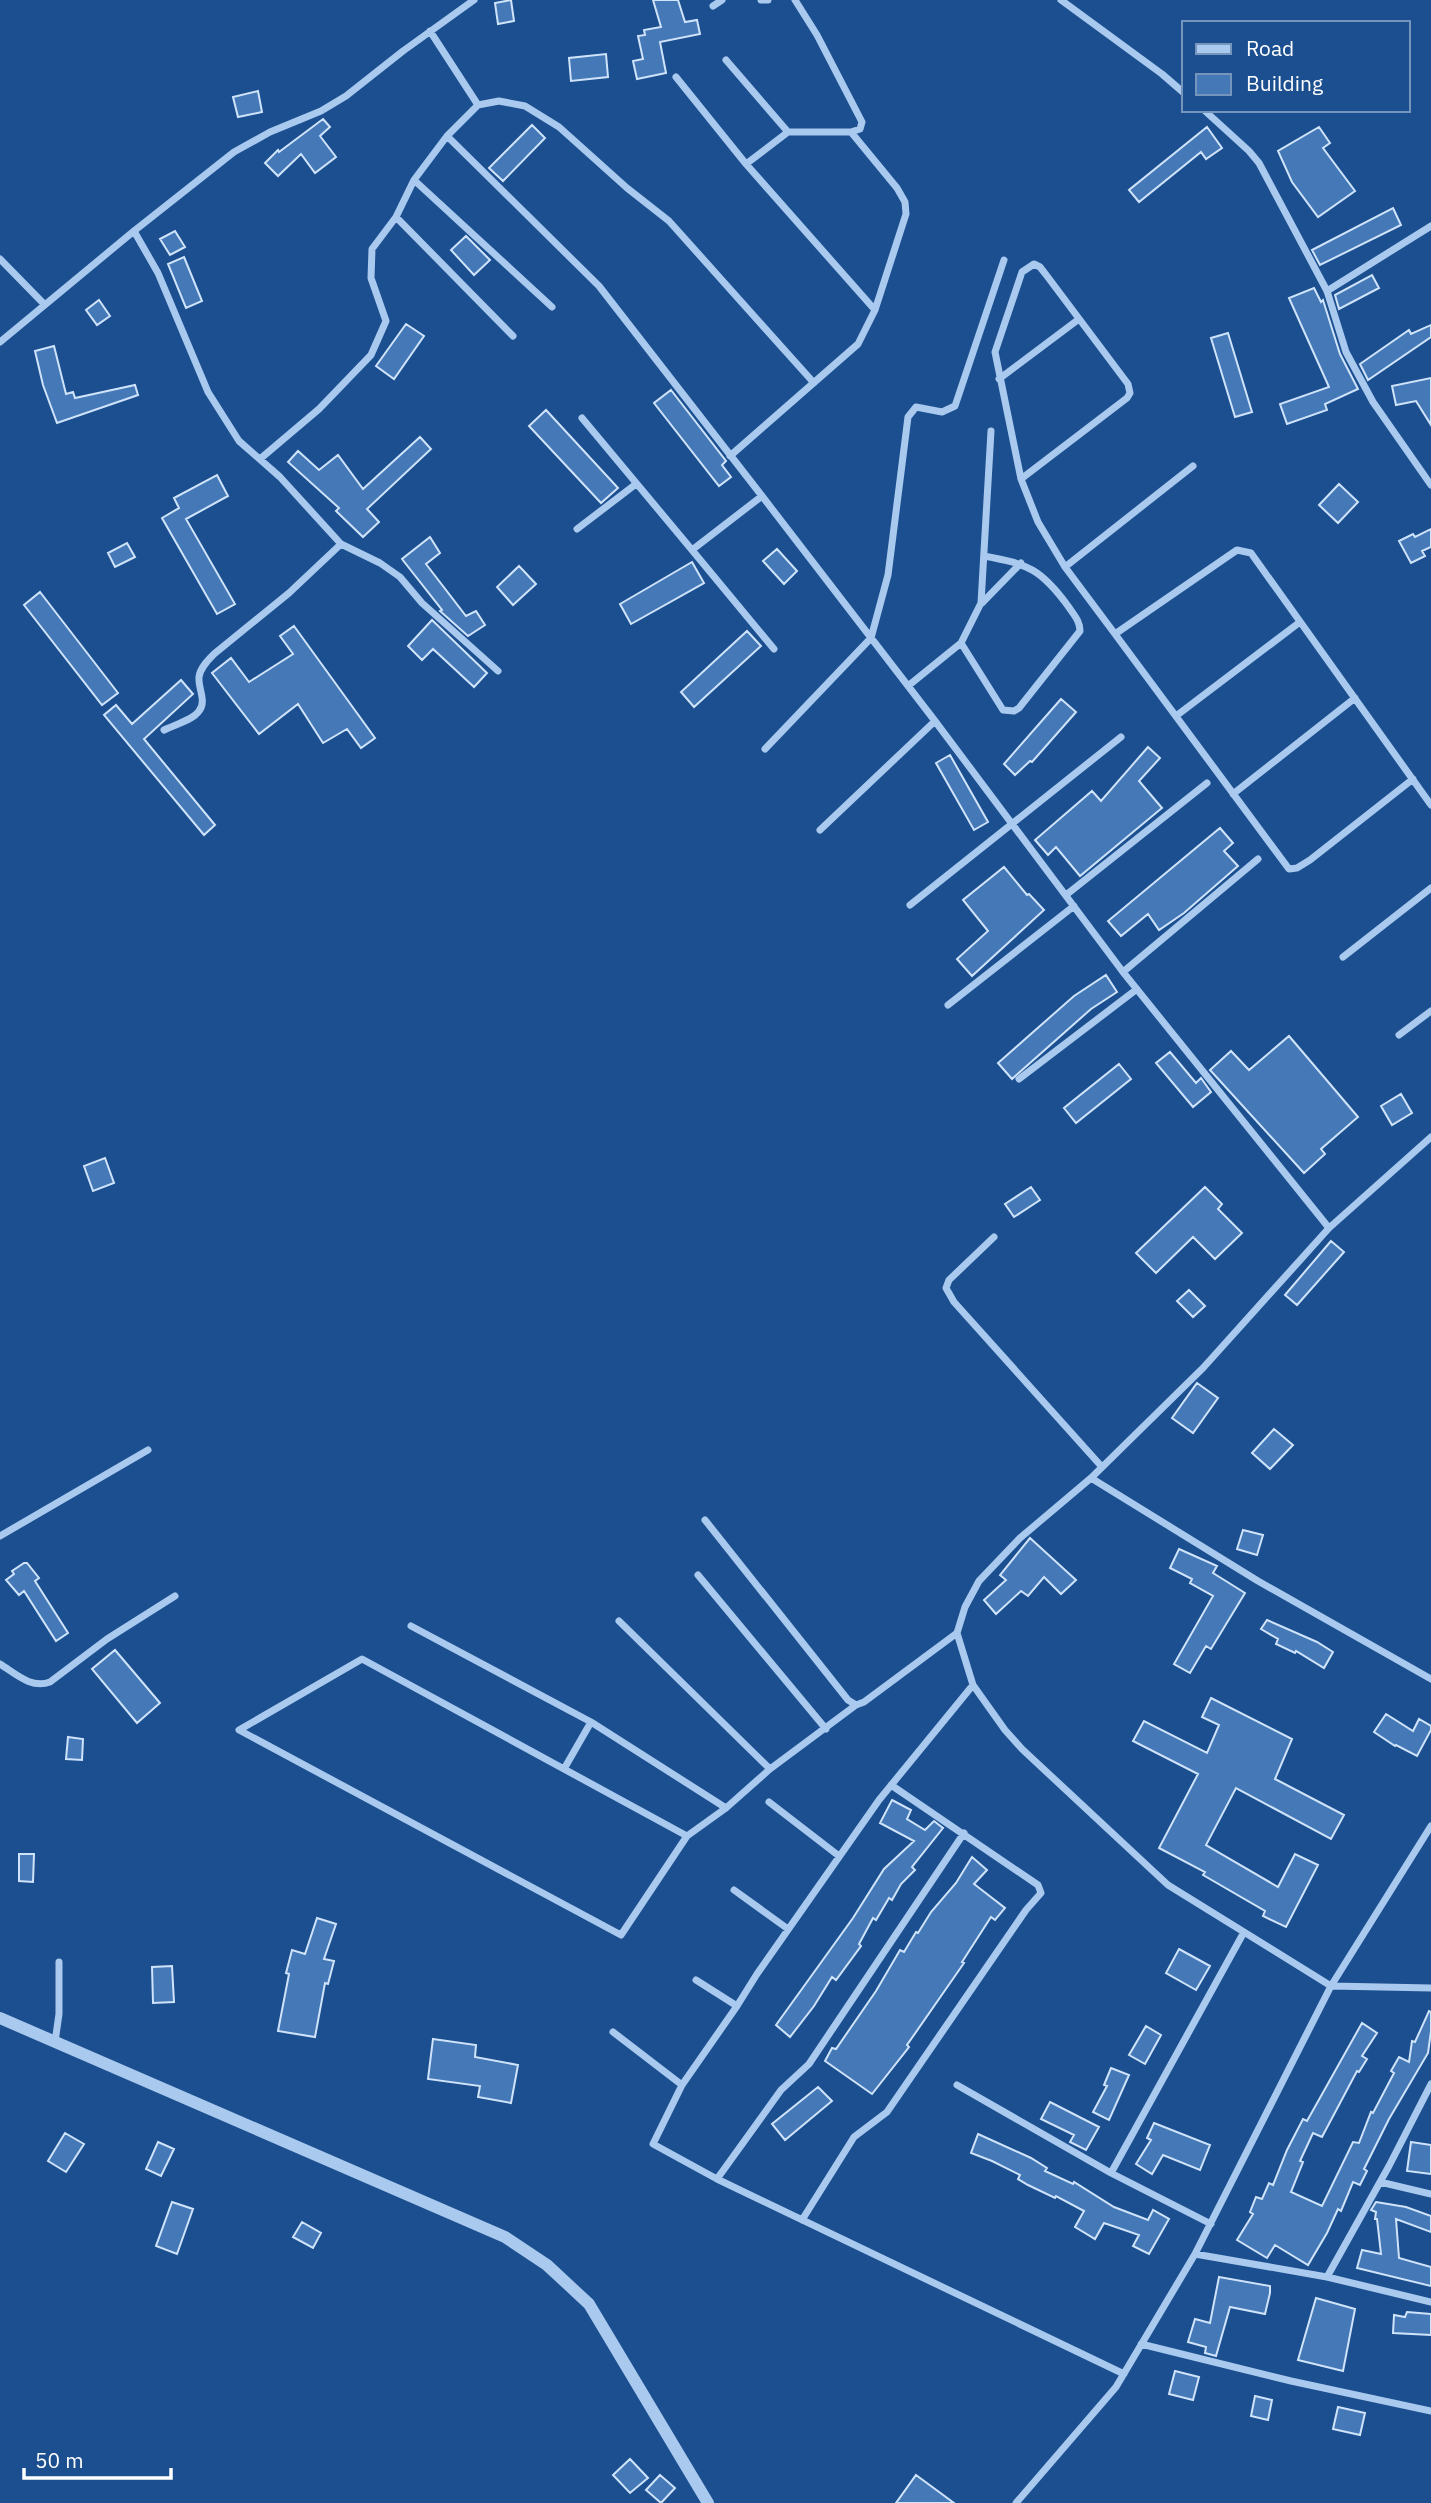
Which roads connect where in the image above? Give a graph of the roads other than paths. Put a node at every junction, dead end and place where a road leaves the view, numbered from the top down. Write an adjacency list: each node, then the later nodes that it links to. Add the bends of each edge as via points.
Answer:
1 (474, 0): 8 (street)
2 (722, 0): 7 (street)
3 (761, 0): 4 (street)
4 (768, 0)
5 (795, 0): 15 (street, via 862,122 860,129)
6 (1061, 0): 11 (street)
7 (713, 6)
8 (430, 31): 12 (street); 21 (street, via 346,96 234,152)
9 (726, 60): 14 (street)
10 (676, 77): 17 (street)
11 (1182, 91)
12 (478, 105): 16 (street); 32 (street, via 499,101 525,106 559,127 669,221)
13 (1206, 112): 24 (street, via 1259,163)
14 (788, 132): 15 (street); 17 (street)
15 (850, 132): 27 (street, via 905,202 906,214)
16 (447, 136): 18 (street); 35 (street, via 599,286)
17 (746, 164): 27 (street)
18 (414, 180): 19 (street); 26 (street)
19 (396, 217): 29 (street); 36 (street, via 372,249 371,278 386,321 371,355 319,409)
20 (1431, 226): 24 (street)
21 (134, 231): 25 (street); 36 (street, via 158,273 219,414 239,442)
22 (0, 259): 25 (street)
23 (1004, 260): 51 (street, via 955,406 942,412 916,407 908,417 888,575)
24 (1327, 291): 40 (street, via 1346,352 1373,402)
25 (44, 304): 30 (street)
26 (552, 307)
27 (875, 310): 32 (street, via 858,344)
28 (1079, 319): 31 (street); 31 (street, via 1040,267 1027,267 995,352); 38 (street, via 1130,393)
29 (513, 336)
30 (0, 342)
31 (999, 379): 38 (street)
32 (814, 383): 35 (street)
33 (582, 418): 39 (street)
34 (991, 431): 45 (street)
35 (730, 456): 41 (street)
36 (260, 459): 43 (street)
37 (1193, 466): 47 (street)
38 (1021, 479): 47 (street, via 1038,522)
39 (636, 484): 42 (street); 44 (street)
40 (1431, 485)
41 (762, 496): 44 (street); 51 (street)
42 (577, 529)
43 (341, 544): 54 (street, via 400,577 422,603); 59 (street, via 204,665 199,677 201,709)
44 (692, 550): 53 (street)
45 (984, 556): 46 (street); 48 (street)
46 (1021, 563): 48 (street); 52 (street, via 1051,583 1079,620 1080,631 1014,711 1003,710)
47 (1065, 567): 50 (street)
48 (981, 603): 52 (street)
49 (1300, 622): 50 (street, via 1251,553 1237,550); 56 (street); 57 (street)
50 (1115, 634): 57 (street)
51 (871, 638): 55 (street); 61 (street)
52 (961, 643): 55 (street)
53 (774, 649)
54 (498, 671)
55 (908, 686): 58 (street)
56 (1355, 698): 62 (street); 64 (street)
57 (1176, 716): 64 (street)
58 (935, 721): 66 (street); 67 (street)
59 (164, 730)
60 (1121, 737): 66 (street)
61 (765, 749)
62 (1413, 779): 64 (street, via 1310,860 1289,869); 65 (street)
63 (1207, 783): 70 (street)
64 (1233, 794)
65 (1431, 805)
66 (1012, 824): 70 (street); 71 (street)
67 (820, 830)
68 (1258, 859): 74 (street)
69 (1431, 888): 73 (street)
70 (1066, 895): 72 (street)
71 (910, 905)
72 (1074, 906): 74 (street); 76 (street)
73 (1342, 957)
74 (1123, 972): 75 (street)
75 (1137, 989): 79 (street); 81 (street)
76 (948, 1005)
77 (1431, 1011): 78 (street)
78 (1399, 1035)
79 (1018, 1079)
80 (1431, 1137): 81 (street)
81 (1329, 1228): 84 (street, via 1203,1368)
82 (994, 1237): 84 (street, via 946,1288)
83 (148, 1450): 87 (street)
84 (1102, 1467): 85 (street)
85 (1091, 1478): 92 (street, via 1020,1538 979,1581); 94 (street, via 1258,1581)
86 (705, 1520): 96 (street)
87 (0, 1536)
88 (698, 1576): 98 (street)
89 (174, 1596): 93 (street, via 50,1682 32,1684)
90 (619, 1621): 100 (street)
91 (411, 1626): 97 (street)
92 (957, 1633): 95 (street); 96 (street)
93 (0, 1664)
94 (1431, 1679)
95 (973, 1685): 101 (street); 110 (street, via 1023,1749 1168,1885)
96 (856, 1705): 98 (street)
97 (591, 1722): 99 (street); 103 (street)
98 (826, 1729): 100 (street)
99 (564, 1769): 106 (street); 106 (street, via 362,1659 239,1730 621,1936)
100 (770, 1769): 103 (street)
101 (891, 1785): 105 (street); 107 (street)
102 (769, 1802): 107 (street)
103 (726, 1808): 106 (street)
104 (1431, 1826): 113 (street)
105 (964, 1833): 123 (street, via 809,2064 781,2090); 126 (street, via 1038,1885 1041,1893 887,2112 855,2137)
106 (687, 1836)
107 (839, 1856): 109 (street)
108 (734, 1890): 109 (street)
109 (788, 1929): 115 (street)
110 (1244, 1932): 113 (street); 122 (street)
111 (59, 1962): 118 (street)
112 (696, 1980): 115 (street)
113 (1331, 1986): 114 (street); 127 (street)
114 (1431, 1988)
115 (737, 2006): 120 (street)
116 (0, 2018): 118 (street)
117 (613, 2032): 120 (street)
118 (55, 2042): 134 (street, via 505,2237 547,2265 589,2304)
119 (1431, 2084): 124 (street)
120 (681, 2085): 123 (street, via 653,2144)
121 (957, 2085): 122 (street)
122 (1111, 2173): 127 (street)
123 (717, 2179): 126 (street)
124 (1380, 2182): 125 (street); 129 (street)
125 (1431, 2194)
126 (802, 2220): 132 (street)
127 (1210, 2224): 128 (street)
128 (1195, 2254): 129 (street); 131 (street)
129 (1327, 2277): 130 (street)
130 (1431, 2302)
131 (1141, 2344): 132 (street); 133 (street)
132 (1124, 2374): 135 (street)
133 (1431, 2411)
134 (708, 2503)
135 (1016, 2503)

